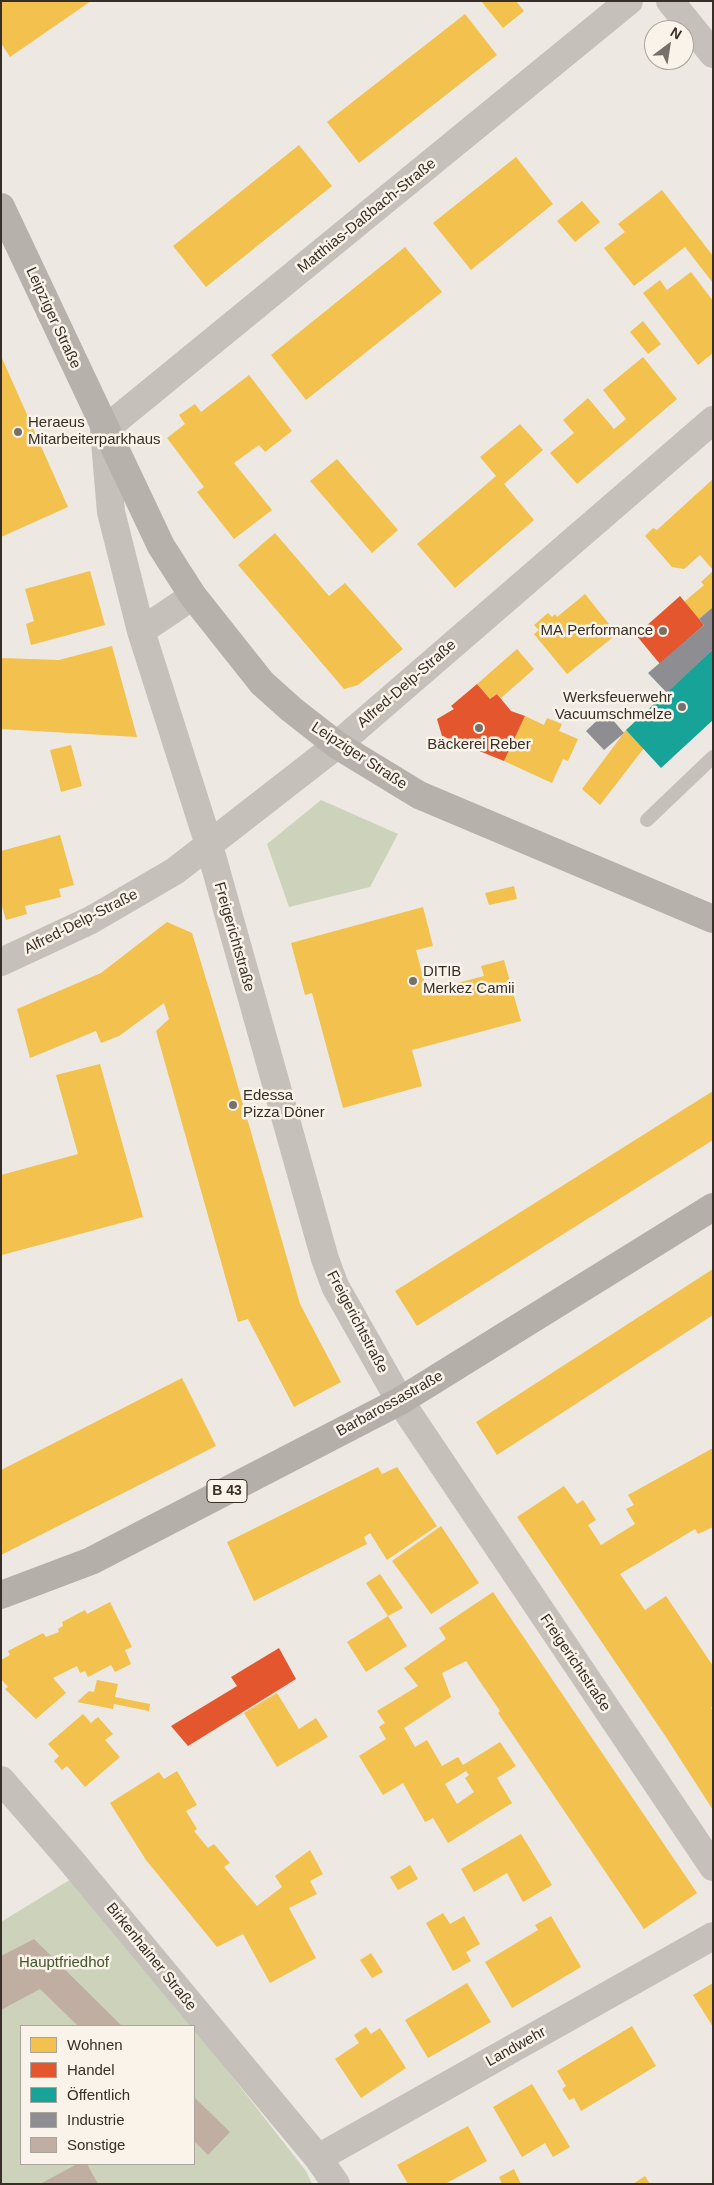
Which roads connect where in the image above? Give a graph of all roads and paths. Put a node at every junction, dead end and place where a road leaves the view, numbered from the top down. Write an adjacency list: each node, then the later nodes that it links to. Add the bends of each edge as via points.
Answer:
1 (629, 1): 6 (street, Matthias-Daßbach-Straße)
2 (670, 1): 3 (street)
3 (713, 54)
4 (1, 207): 6 (main road, Leipziger Straße)
5 (713, 420): 9 (street, Alfred-Delp-Straße)
6 (104, 430): 7 (main road, Leipziger Straße, via 160,546); 8 (street, Leipziger Straße, via 110,512)
7 (193, 596): 8 (street); 9 (main road, Leipziger Straße, via 262,683)
8 (141, 631): 12 (street, Leipziger Straße)
9 (337, 745): 12 (street, Alfred-Delp-Straße); 13 (main road, Leipziger Straße, via 434,802)
10 (713, 757): 11 (lane)
11 (647, 820)
12 (209, 845): 14 (street, Alfred-Delp-Straße, via 175,871 91,920); 16 (street, Freigerichtstraße, via 325,1259 335,1286)
13 (713, 919)
14 (1, 962)
15 (713, 1207): 16 (main road, Barbarossastraße / B 43)
16 (400, 1401): 17 (main road, Barbarossastraße / B 43, via 91,1561); 23 (street, Freigerichtstraße)
17 (54, 1577): 18 (main road, B 43); 19 (main road, B 43)
18 (1, 1595)
19 (1, 1609)
20 (1, 1780): 22 (street, Birkenhainer Straße)
21 (1, 1798): 22 (street, Birkenhainer Straße)
22 (39, 1825): 25 (street, Birkenhainer Straße)
23 (713, 1867)
24 (713, 1936): 25 (street, Landwehr)
25 (318, 2158): 26 (street, Birkenhainer Straße)
26 (336, 2184)

